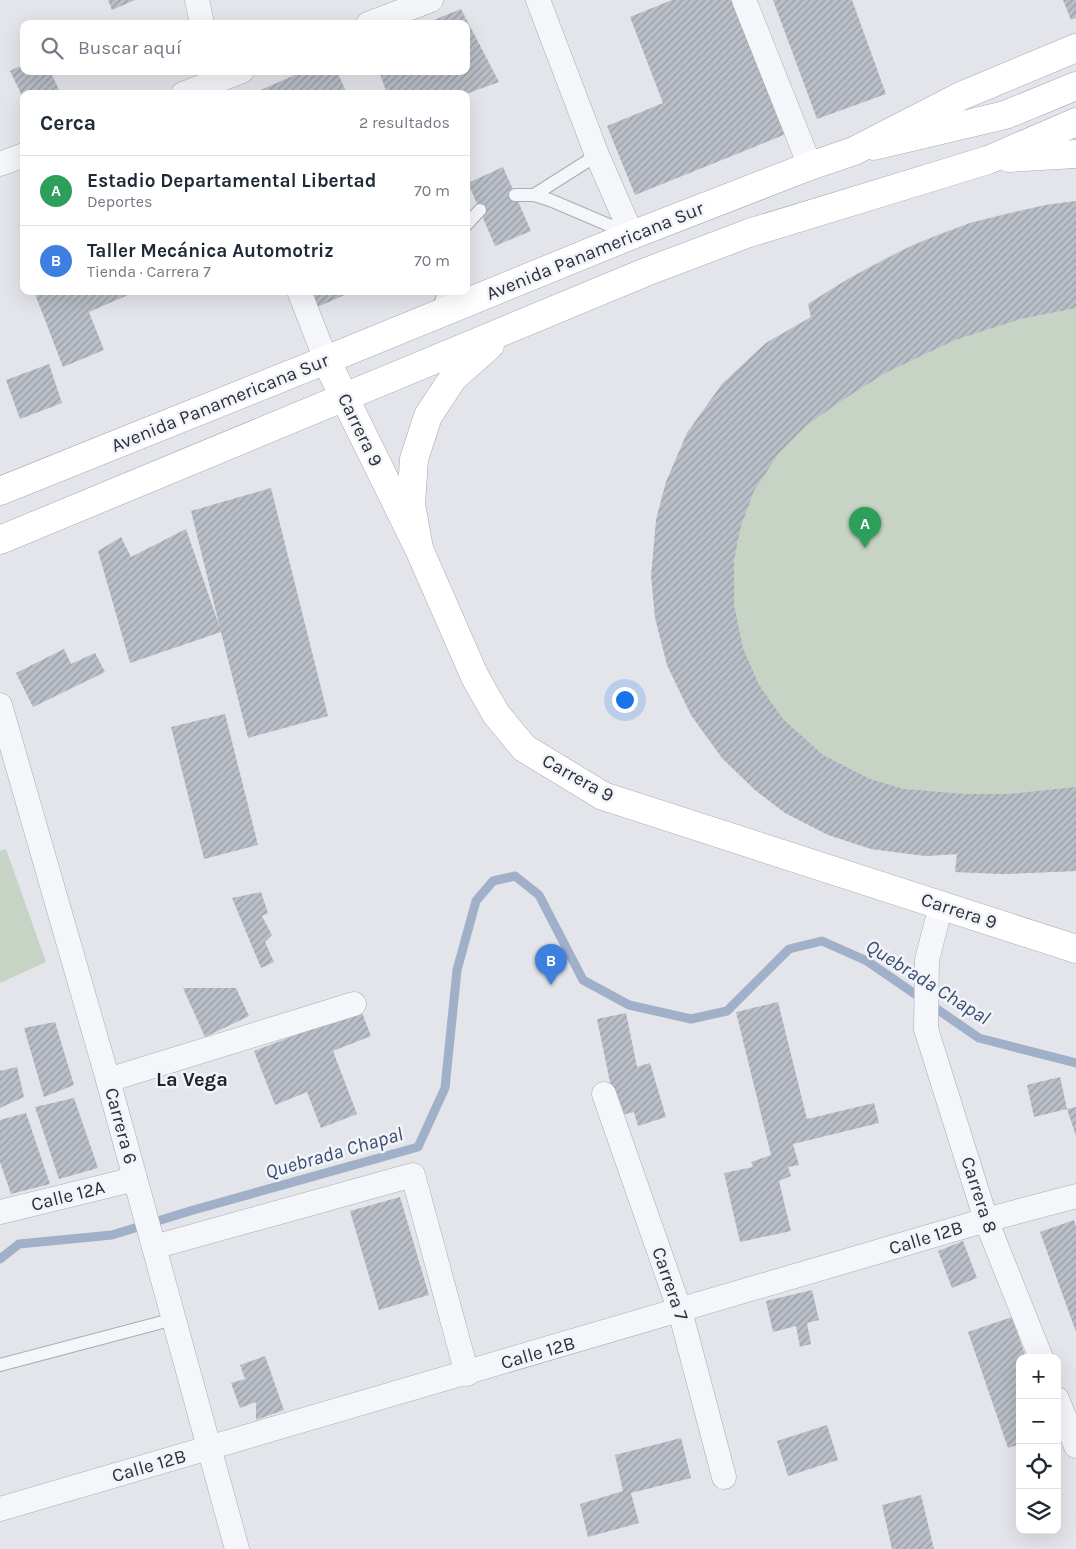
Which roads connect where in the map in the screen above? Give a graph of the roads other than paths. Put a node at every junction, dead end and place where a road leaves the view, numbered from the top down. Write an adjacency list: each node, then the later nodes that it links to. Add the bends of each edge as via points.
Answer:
1 (196, 0): 5 (street)
2 (431, 0): 6 (street)
3 (538, 0): 15 (street)
4 (744, 0): 19 (street)
5 (201, 20)
6 (378, 20)
7 (1076, 48): 13 (main road, Avenida Panamericana Sur, via 961,96)
8 (233, 75): 9 (street)
9 (217, 82): 11 (street)
10 (1076, 86): 13 (main road, via 1006,115)
11 (194, 90)
12 (1076, 122): 17 (main road)
13 (854, 151): 19 (main road, Avenida Panamericana Sur)
14 (1076, 154): 17 (main road)
15 (598, 155): 21 (lane); 24 (street)
16 (20, 156): 18 (street)
17 (988, 160): 29 (main road, Avenida Panamericana Sur, via 749,233)
18 (0, 164)
19 (810, 166): 24 (main road, Avenida Panamericana Sur)
20 (515, 195): 21 (lane)
21 (534, 195): 24 (lane)
22 (480, 210): 23 (lane)
23 (470, 221)
24 (632, 235): 25 (main road, Avenida Panamericana Sur)
25 (470, 292)
26 (301, 295): 30 (street)
27 (463, 295): 28 (main road, Avenida Panamericana Sur)
28 (440, 303): 30 (main road, Avenida Panamericana Sur)
29 (524, 323): 31 (main road, Avenida Panamericana Sur); 34 (main road, via 486,348 453,378 428,416 414,459 411,504)
30 (326, 360): 31 (main road, Carrera 9); 32 (main road, Avenida Panamericana Sur)
31 (344, 398): 33 (main road, Avenida Panamericana Sur); 34 (main road, Carrera 9)
32 (0, 491)
33 (0, 540)
34 (418, 549): 36 (main road, Carrera 9, via 475,677 496,714 524,748 603,796)
35 (0, 705): 39 (street, Carrera 6)
36 (941, 905): 37 (main road, Carrera 9); 44 (street, Carrera 8, via 927,960 926,1029)
37 (1076, 948)
38 (354, 1004): 39 (street)
39 (108, 1080): 41 (street, Carrera 6)
40 (604, 1094): 46 (street, Carrera 7)
41 (138, 1189): 43 (street, Calle 12A); 45 (street, Carrera 6)
42 (1076, 1196): 44 (street, Calle 12B)
43 (0, 1212)
44 (986, 1220): 46 (street, Calle 12B); 48 (street, Carrera 8)
45 (152, 1240): 47 (street, Carrera 6); 50 (street, via 413,1175)
46 (680, 1311): 50 (street, Calle 12B); 54 (street, Carrera 7)
47 (174, 1319): 49 (lane); 53 (street, Carrera 6)
48 (1039, 1354)
49 (0, 1365)
50 (467, 1374): 53 (street, Calle 12B)
51 (1057, 1399): 52 (street)
52 (1076, 1446)
53 (210, 1449): 55 (street, Calle 12B); 56 (street, Carrera 6)
54 (724, 1477)
55 (0, 1509)
56 (237, 1549)

